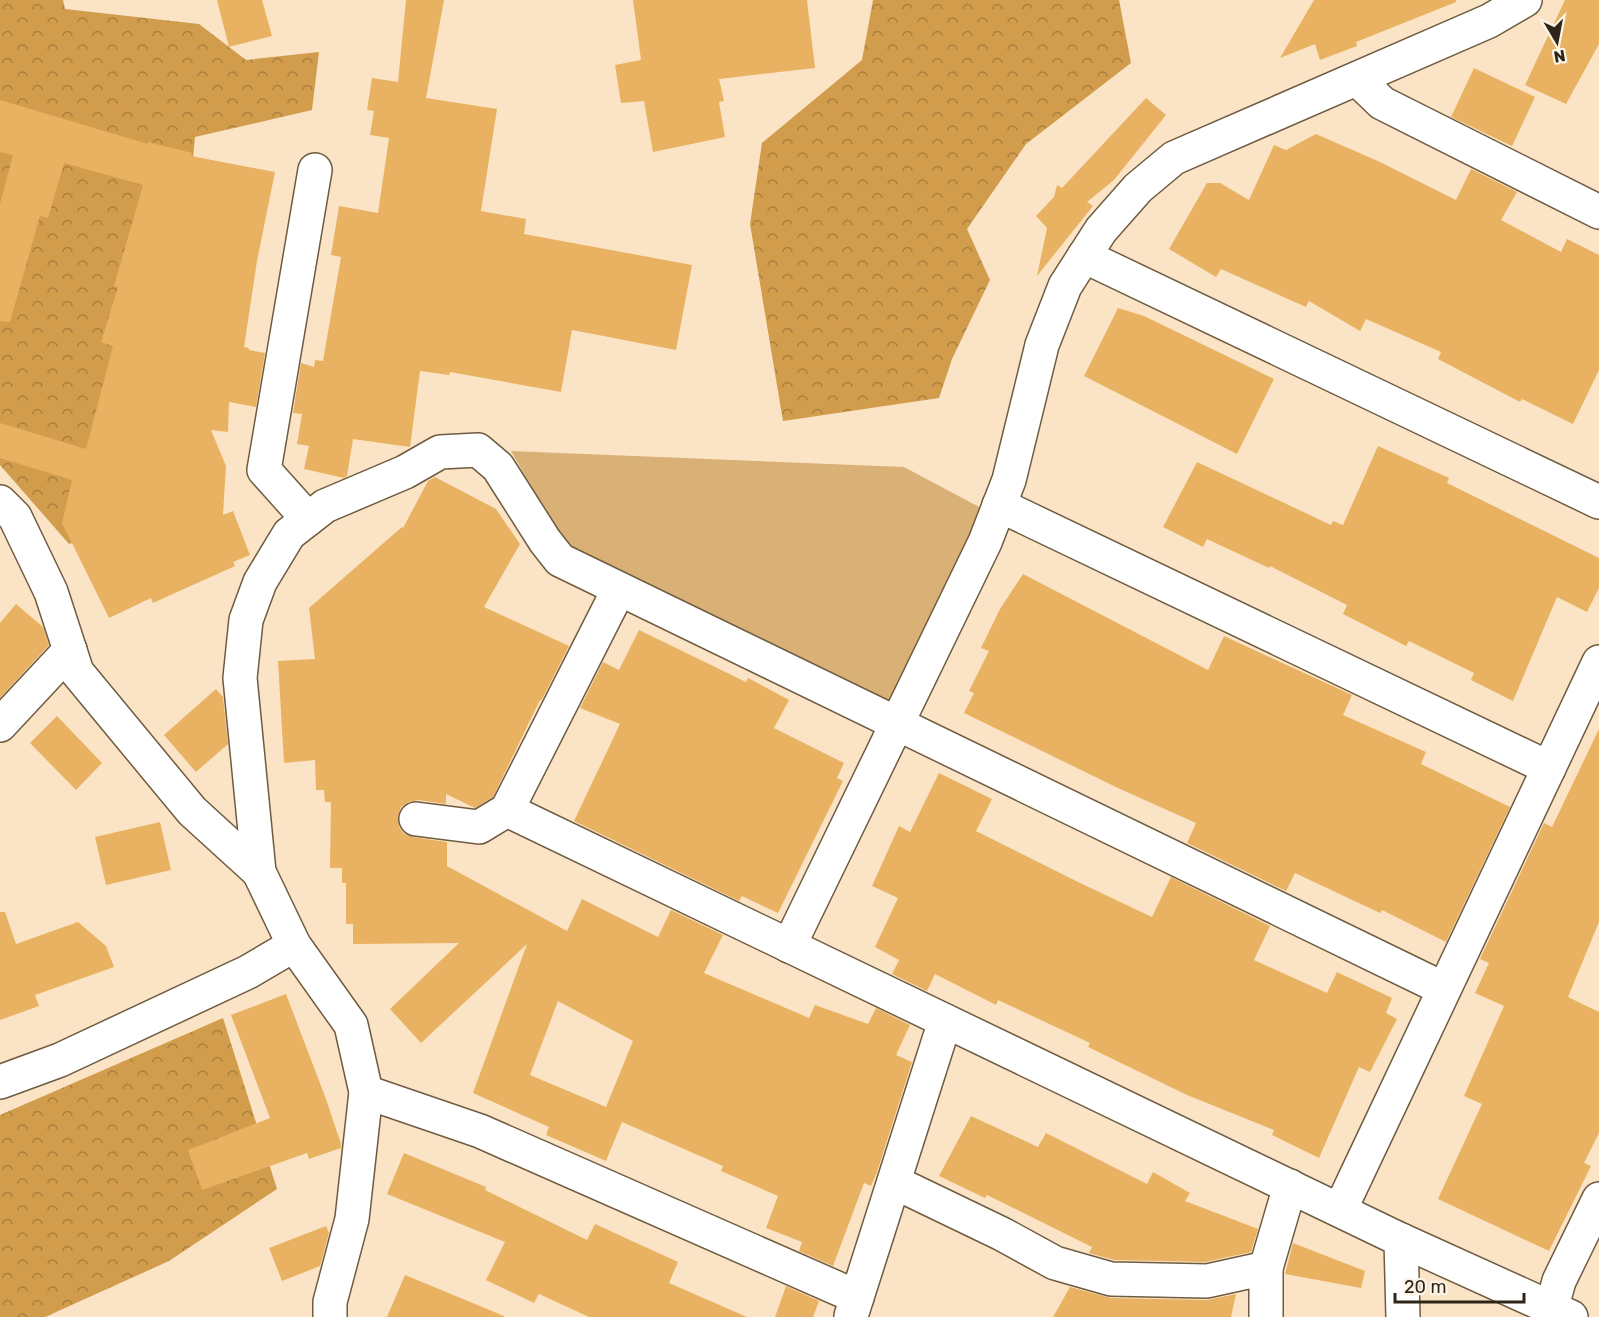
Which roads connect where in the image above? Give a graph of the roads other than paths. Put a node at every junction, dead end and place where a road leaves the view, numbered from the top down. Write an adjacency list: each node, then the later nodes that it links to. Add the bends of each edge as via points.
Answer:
1 (1526, 0): 2 (street, via 1489,21)
2 (1357, 79): 4 (street, via 1382,103); 5 (street, via 1174,158 1138,188)
3 (315, 170): 9 (street, via 264,470)
4 (1599, 212)
5 (1084, 256): 7 (street); 8 (street, via 1065,286 1042,345 1009,480)
6 (0, 502): 11 (street, via 15,517 51,592)
7 (1599, 502)
8 (999, 505): 13 (street); 15 (street)
9 (308, 519): 10 (street, via 325,506 405,472 440,452 478,450 498,467 560,560); 18 (street, via 289,534 260,582 246,620 240,678)
10 (619, 589): 13 (street); 16 (street)
11 (70, 650): 14 (street); 18 (street, via 77,672 192,811)
12 (1599, 662): 15 (street)
13 (897, 724): 20 (street); 21 (street)
14 (0, 725)
15 (1549, 768): 21 (street)
16 (507, 810): 17 (street, via 479,827); 20 (street)
17 (416, 819)
18 (259, 872): 19 (street)
19 (294, 945): 23 (street, via 248,972 60,1060); 24 (street, via 351,1025)
20 (789, 946): 22 (street)
21 (1444, 989): 28 (street)
22 (945, 1021): 25 (street); 26 (street)
23 (0, 1082)
24 (366, 1092): 31 (street, via 480,1131); 33 (street, via 352,1219 330,1302)
25 (894, 1182): 30 (street, via 1054,1263 1111,1279 1207,1281); 31 (street)
26 (1290, 1186): 28 (street); 30 (street)
27 (1599, 1199): 32 (street, via 1559,1281)
28 (1340, 1210): 29 (street)
29 (1401, 1240): 32 (street); 35 (street)
30 (1266, 1269): 34 (street)
31 (854, 1307)
32 (1557, 1314)
33 (330, 1317)
34 (1266, 1317)
35 (1403, 1317)

